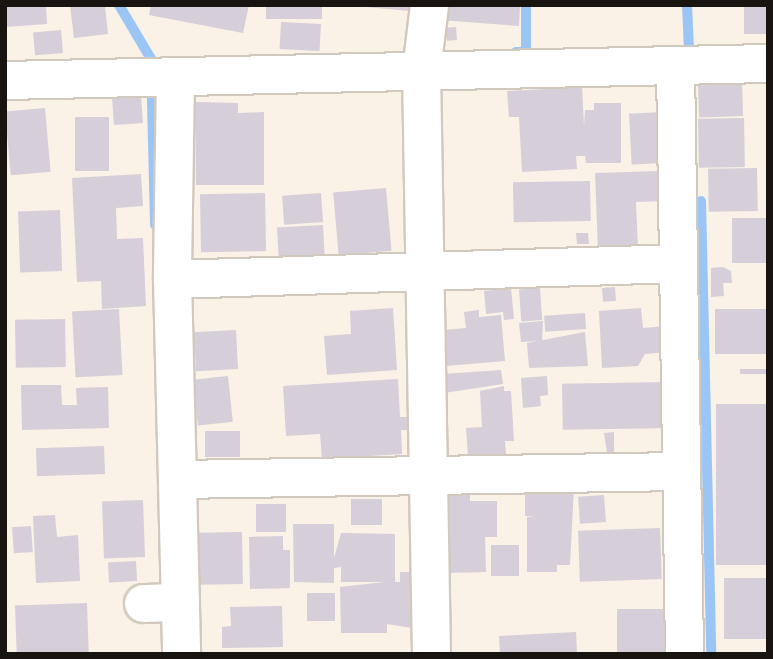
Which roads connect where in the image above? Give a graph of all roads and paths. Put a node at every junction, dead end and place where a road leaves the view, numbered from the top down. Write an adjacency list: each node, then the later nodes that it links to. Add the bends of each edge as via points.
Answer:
1 (429, 5): 4 (street)
2 (768, 63): 3 (street)
3 (675, 65): 4 (street); 7 (street)
4 (421, 70): 5 (street); 8 (street)
5 (159, 79): 6 (street); 9 (street)
6 (5, 80)
7 (678, 263): 8 (street); 11 (street)
8 (425, 271): 9 (street); 10 (street)
9 (172, 279): 12 (street)
10 (428, 471): 11 (street); 12 (street); 16 (street)
11 (681, 471): 17 (street)
12 (177, 479): 13 (street)
13 (180, 602): 14 (street); 15 (street)
14 (143, 603)
15 (181, 654)
16 (431, 654)
17 (684, 654)

